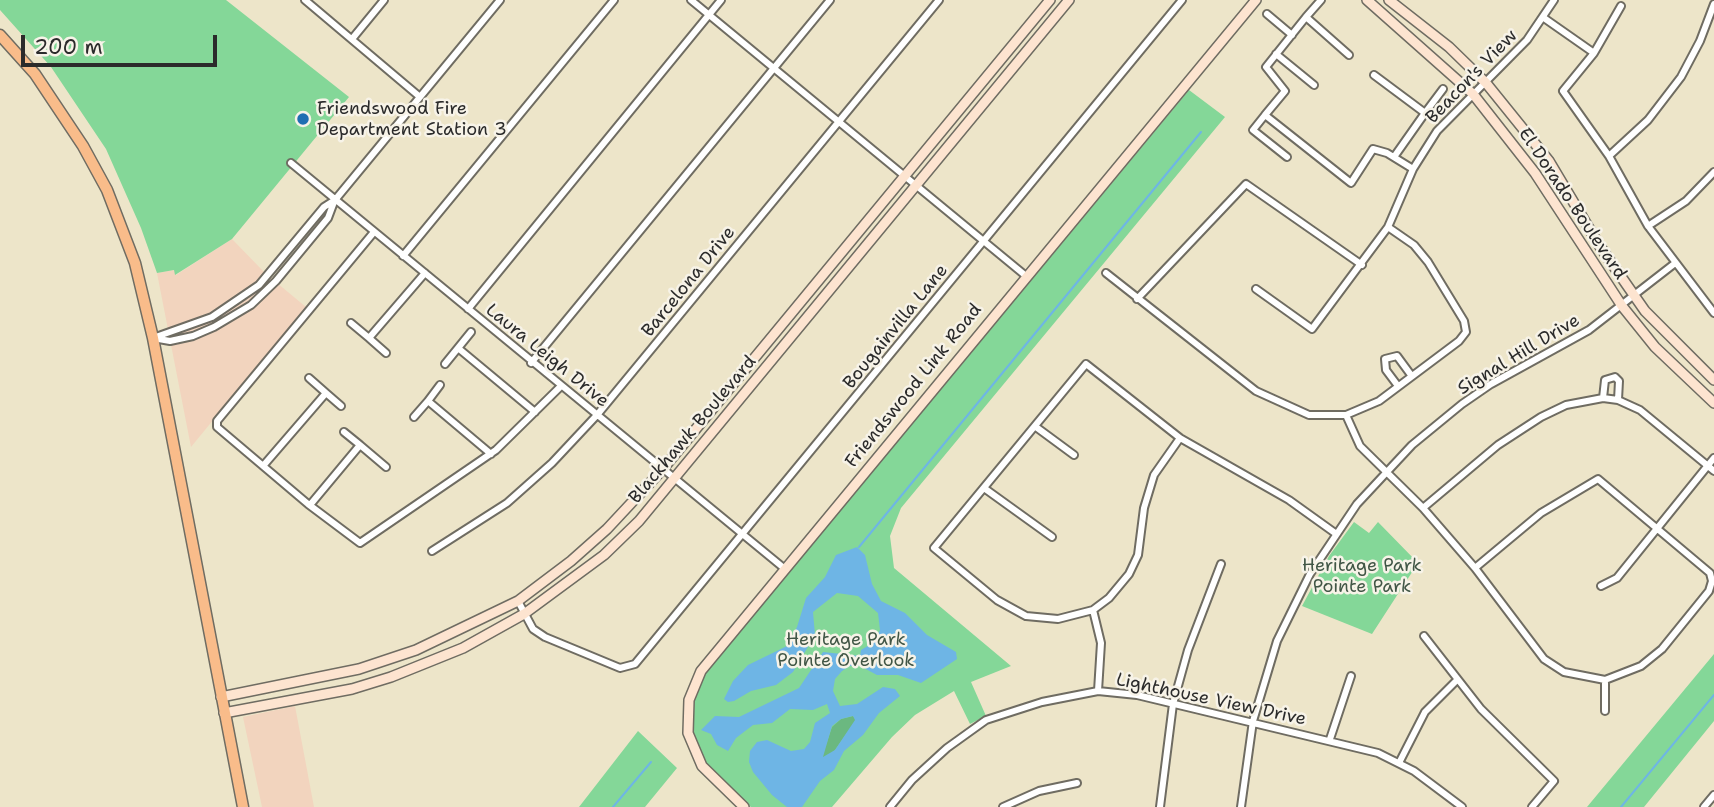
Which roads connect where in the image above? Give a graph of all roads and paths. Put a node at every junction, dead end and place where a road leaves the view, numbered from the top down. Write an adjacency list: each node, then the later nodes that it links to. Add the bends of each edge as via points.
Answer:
1 (305, 0): 26 (street)
2 (384, 0): 26 (street)
3 (500, 0): 37 (street)
4 (614, 0): 58 (street)
5 (691, 0): 19 (street)
6 (721, 0): 19 (street)
7 (830, 0): 31 (street)
8 (939, 0): 42 (street, Barcelona Drive)
9 (1050, 0): 23 (main road, Blackhawk Boulevard)
10 (1069, 0): 27 (main road, Blackhawk Boulevard)
11 (1182, 0): 57 (street, Bougainvilla Lane)
12 (1256, 0): 65 (main road, Friendswood Link Road)
13 (1321, 0): 21 (street)
14 (1367, 0): 36 (main road, El Dorado Boulevard)
15 (1389, 0): 33 (main road, El Dorado Boulevard)
16 (1554, 0): 22 (street, Beacon's View)
17 (1714, 4): 43 (street, via 1681,76 1648,120)
18 (1621, 6): 28 (street)
19 (709, 14): 31 (street); 70 (street)
20 (1267, 14): 25 (street)
21 (1306, 17): 25 (street); 30 (street)
22 (1544, 18): 28 (street); 33 (street, Beacon's View)
23 (1024, 31): 27 (main road); 38 (main road, Blackhawk Boulevard)
24 (0, 35): 75 (main road, via 52,97 107,191 135,263)
25 (1292, 35): 29 (street)
26 (352, 39): 37 (street)
27 (1035, 41): 39 (main road, Blackhawk Boulevard)
28 (1594, 53): 43 (street, via 1563,90)
29 (1276, 54): 34 (street); 41 (street, via 1266,67 1285,91)
30 (1349, 55)
31 (774, 68): 42 (street); 81 (street)
32 (1374, 75): 40 (street)
33 (1486, 83): 36 (street, Beacon's View); 51 (main road, El Dorado Boulevard, via 1549,161)
34 (1314, 85)
35 (1443, 89): 40 (street)
36 (1473, 94): 47 (street, Beacon's View, via 1437,131); 53 (main road, El Dorado Boulevard)
37 (420, 97): 52 (street)
38 (967, 99): 39 (main road); 49 (main road, Blackhawk Boulevard)
39 (979, 109): 50 (main road, Blackhawk Boulevard)
40 (1425, 113): 45 (street)
41 (1265, 115): 44 (street, via 1253,130); 45 (street, via 1351,183 1373,149)
42 (839, 121): 49 (street); 95 (street, Barcelona Drive)
43 (1609, 156): 54 (street)
44 (1287, 157)
45 (1394, 157): 47 (street)
46 (291, 163): 52 (street, Laura Leigh Drive)
47 (1413, 169): 55 (street, Beacon's View)
48 (1714, 172): 54 (street, via 1686,201)
49 (905, 177): 50 (street); 61 (main road, Blackhawk Boulevard)
50 (916, 186): 57 (street); 64 (main road, Blackhawk Boulevard)
51 (1568, 193): 53 (main road); 67 (main road, El Dorado Boulevard)
52 (335, 200): 56 (street, Laura Leigh Drive); 75 (street, via 246,296 212,317); 75 (street, via 328,218 251,305 193,336 170,341)
53 (1554, 201): 69 (main road, El Dorado Boulevard)
54 (1648, 226): 59 (street)
55 (1388, 227): 60 (street, Beacon's View); 82 (street, via 1428,262 1466,332)
56 (374, 232): 58 (street, Laura Leigh Drive); 105 (street, via 217,421 217,428)
57 (984, 241): 65 (street); 117 (street, Bougainvilla Lane)
58 (403, 256): 63 (street, Laura Leigh Drive)
59 (1674, 264): 67 (street, Signal Hill Drive); 71 (street)
60 (1362, 265): 66 (street, Beacon's View, via 1311,328); 68 (street, via 1246,184)
61 (829, 266): 64 (main road); 74 (main road, Blackhawk Boulevard)
62 (1106, 273): 68 (street)
63 (425, 274): 70 (street, Laura Leigh Drive); 76 (street)
64 (842, 276): 77 (main road, Blackhawk Boulevard)
65 (1026, 276): 122 (main road, Friendswood Link Road)
66 (1256, 289)
67 (1634, 297): 69 (street, Signal Hill Drive); 84 (main road, El Dorado Boulevard)
68 (1137, 299): 96 (street, via 1256,391 1309,415)
69 (1622, 306): 92 (main road, El Dorado Boulevard, via 1655,347); 109 (street, Signal Hill Drive, via 1471,398)
70 (468, 309): 81 (street, Laura Leigh Drive)
71 (1714, 313)
72 (351, 323): 76 (street)
73 (471, 332): 78 (street)
74 (773, 334): 77 (main road); 108 (main road, Blackhawk Boulevard)
75 (153, 338): 135 (main road)
76 (369, 338): 79 (street)
77 (785, 344): 111 (main road, Blackhawk Boulevard)
78 (457, 348): 80 (street); 94 (street)
79 (386, 354)
80 (445, 363)
81 (531, 363): 86 (street, Laura Leigh Drive)
82 (1411, 375): 87 (street); 87 (street, via 1397,356 1385,359 1386,370)
83 (309, 378): 88 (street)
84 (1714, 380)
85 (440, 385): 91 (street)
86 (561, 386): 94 (street); 95 (street, Laura Leigh Drive)
87 (1398, 386): 96 (street, via 1379,401)
88 (326, 393): 93 (street); 105 (street)
89 (1602, 398): 90 (street); 90 (street, via 1605,380 1615,377); 114 (street, via 1541,416 1498,444)
90 (1618, 400): 106 (street, via 1640,410)
91 (428, 401): 97 (street); 102 (street)
92 (1714, 403)
93 (341, 406)
94 (535, 412): 102 (street)
95 (597, 415): 108 (street, Laura Leigh Drive); 119 (street, Barcelona Drive, via 507,503)
96 (1346, 415): 109 (street, via 1360,446)
97 (414, 417)
98 (1036, 427): 100 (street, via 1086,364); 103 (street); 112 (street)
99 (344, 432): 101 (street)
100 (1180, 438): 116 (street, via 1289,500); 125 (street, via 1154,475 1138,555 1129,574)
101 (359, 445): 107 (street); 113 (street)
102 (491, 454): 113 (street, via 360,542)
103 (1074, 455)
104 (1714, 458): 106 (street)
105 (263, 466): 113 (street)
106 (1707, 466): 110 (street); 115 (street)
107 (386, 467)
108 (662, 470): 111 (street, Laura Leigh Drive); 124 (main road, Blackhawk Boulevard, via 571,561)
109 (1385, 471): 114 (street); 116 (street, Signal Hill Drive)
110 (1714, 471)
111 (674, 479): 117 (street, Laura Leigh Drive); 126 (main road, Blackhawk Boulevard, via 604,555)
112 (984, 488): 118 (street); 125 (street, via 934,548 997,600 1026,615 1058,619)
113 (310, 505)
114 (1423, 508): 121 (street)
115 (1657, 528): 121 (street, via 1598,479 1541,513); 123 (street, via 1617,578); 132 (street, via 1710,573 1709,591 1662,649 1641,666)
116 (1335, 533): 140 (street, Signal Hill Drive, via 1277,641)
117 (742, 536): 122 (street, Laura Leigh Drive); 126 (street, Bougainvilla Lane, via 629,668 545,637)
118 (1052, 537)
119 (432, 551)
120 (1221, 564): 137 (street)
121 (1475, 568): 132 (street, via 1544,660 1564,672)
122 (785, 569): 146 (main road, Friendswood Link Road, via 701,671 689,700 688,733 697,757 719,786)
123 (1601, 586)
124 (517, 601): 126 (street); 128 (main road, Blackhawk Boulevard)
125 (1093, 610): 134 (street, via 1101,643)
126 (524, 614): 129 (main road, Blackhawk Boulevard)
127 (1424, 636): 131 (street)
128 (416, 650): 129 (main road); 133 (main road, Blackhawk Boulevard)
129 (422, 665): 136 (main road, Blackhawk Boulevard)
130 (1351, 676): 141 (street)
131 (1457, 680): 142 (street, via 1425,712); 152 (street, via 1496,726 1554,781)
132 (1605, 680): 138 (street)
133 (299, 682): 135 (main road, Blackhawk Boulevard); 136 (main road)
134 (1098, 691): 137 (street, Lighthouse View Drive); 147 (street, Lighthouse View Drive, via 985,720 912,780)
135 (221, 697): 139 (main road)
136 (302, 700): 139 (main road, Blackhawk Boulevard)
137 (1173, 704): 140 (street, Lighthouse View Drive); 149 (street)
138 (1605, 712)
139 (224, 713): 145 (main road)
140 (1253, 721): 141 (street, Lighthouse View Drive); 150 (street, Signal Hill Drive)
141 (1329, 739): 142 (street, Lighthouse View Drive)
142 (1399, 763): 151 (street, Lighthouse View Drive)
143 (1077, 783): 148 (street, via 1039,791)
144 (1714, 795): 153 (street)
145 (243, 807)
146 (744, 807)
147 (890, 807)
148 (1003, 807)
149 (1160, 807)
150 (1241, 807)
151 (1462, 807)
152 (1532, 807)
153 (1704, 807)

